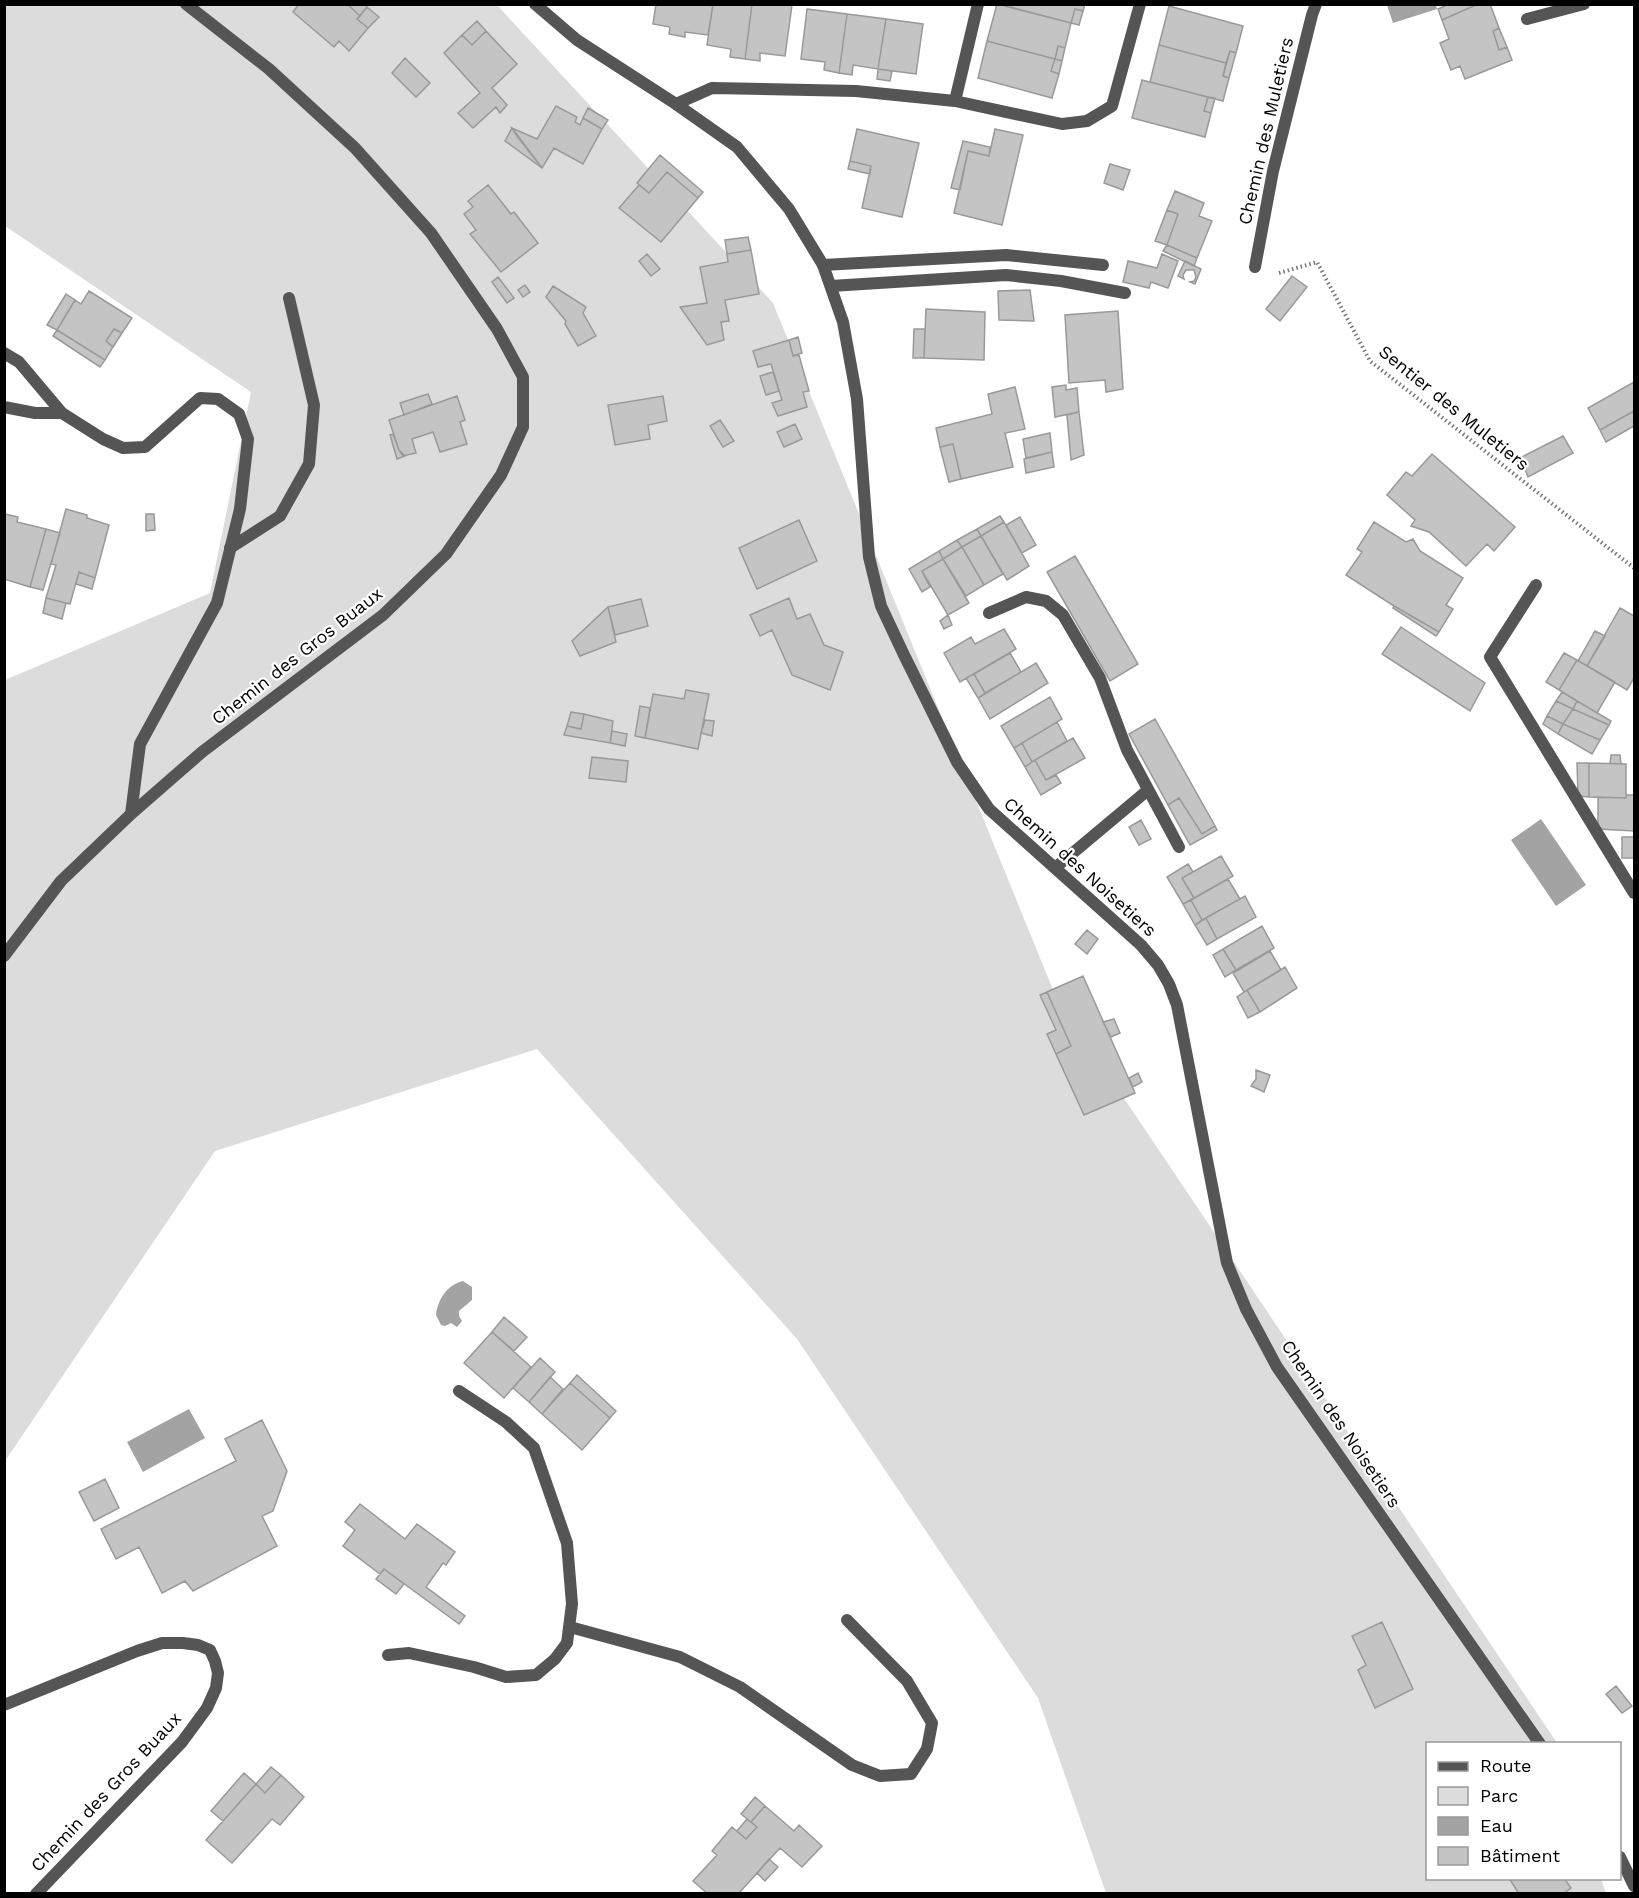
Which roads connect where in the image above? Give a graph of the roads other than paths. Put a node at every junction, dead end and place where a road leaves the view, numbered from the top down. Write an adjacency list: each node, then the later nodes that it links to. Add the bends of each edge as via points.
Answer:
1 (186, 4): 23 (street, Chemin des Gros Buaux, via 269,69 355,148 431,233 497,328 523,376 523,428 501,475 446,554 383,615 202,752)
2 (535, 4): 9 (street, Chemin des Noisetiers, via 577,39)
3 (978, 4): 8 (street)
4 (1140, 4): 8 (street, via 1112,105 1087,121 1062,124)
5 (1316, 4): 12 (street, Chemin des Muletiers, via 1273,171)
6 (1584, 4): 7 (street)
7 (1527, 19)
8 (956, 100): 9 (street, via 856,91 712,88)
9 (676, 104): 10 (street, Chemin des Noisetiers, via 737,147 789,209)
10 (823, 265): 11 (street, via 1006,255); 13 (street, Chemin des Noisetiers)
11 (1103, 265)
12 (1255, 267)
13 (831, 286): 14 (street, via 1006,275); 25 (street, Chemin des Noisetiers, via 843,322 857,399 868,557 881,606 957,762 989,809)
14 (1125, 293)
15 (289, 298): 19 (street, via 314,405 309,464 280,516)
16 (4, 353): 18 (street, via 19,363)
17 (4, 406): 18 (street, via 35,413)
18 (62, 413): 19 (street, via 123,448 145,447 200,398 218,399 239,414 249,439 240,509)
19 (230, 548): 23 (street, via 216,603 141,744)
20 (1536, 585): 26 (street, via 1490,657)
21 (989, 613): 22 (street, via 1026,597 1046,601 1063,615 1100,678 1127,750)
22 (1148, 790): 24 (street); 25 (street)
23 (131, 814): 27 (street, Chemin des Gros Buaux, via 61,881)
24 (1179, 847)
25 (1056, 867): 33 (street, Chemin des Noisetiers, via 1141,945 1169,984 1177,1005 1227,1263 1277,1367)
26 (1635, 893)
27 (4, 956)
28 (459, 1391): 30 (street, via 506,1422 534,1448 567,1543)
29 (847, 1620): 30 (street, via 907,1681 932,1723 927,1749 911,1774 880,1776 852,1765 740,1687 680,1657)
30 (570, 1627): 31 (street, via 567,1643 536,1675 506,1677 409,1653)
31 (388, 1655)
32 (4, 1705): 36 (street, Chemin des Gros Buaux, via 162,1643 198,1645 210,1650 218,1673 207,1708 182,1742)
33 (1539, 1742)
34 (1621, 1859): 35 (street)
35 (1635, 1886)
36 (36, 1893)

